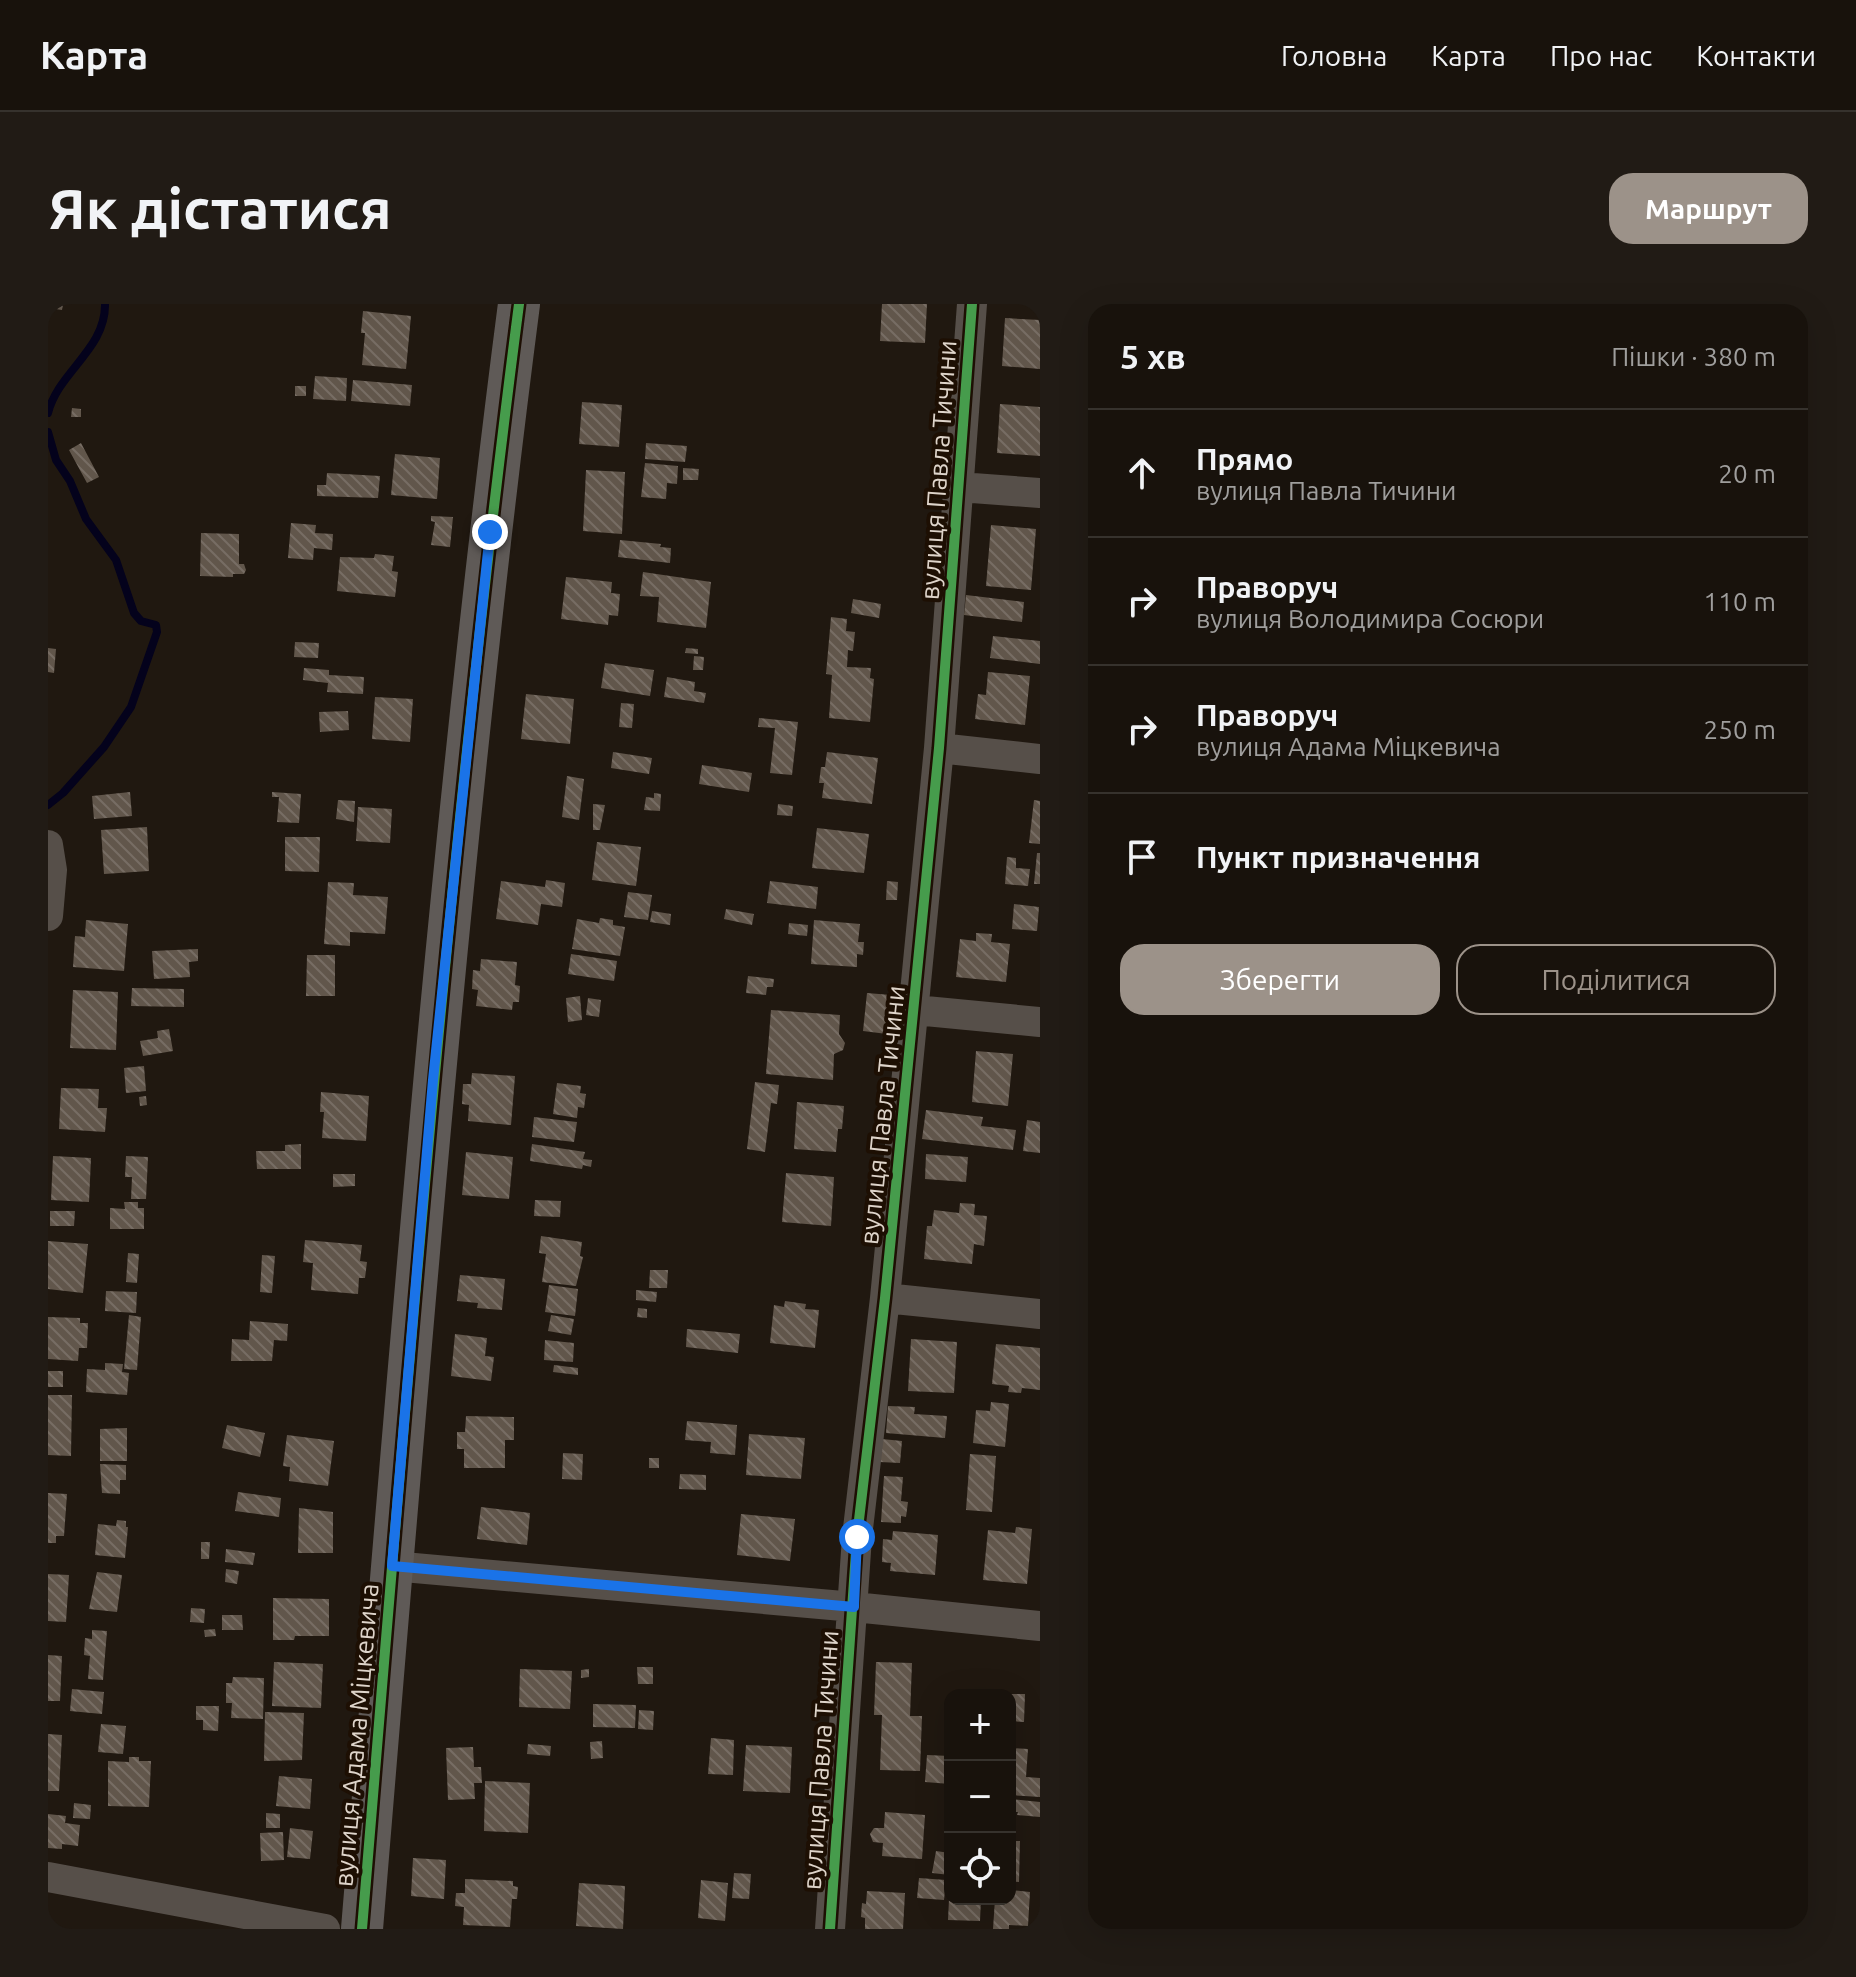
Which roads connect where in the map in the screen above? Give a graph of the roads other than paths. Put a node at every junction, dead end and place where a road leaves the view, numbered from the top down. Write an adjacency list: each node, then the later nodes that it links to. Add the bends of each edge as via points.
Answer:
1 (519, 304): 13 (street, вулиця Адама Міцкевича, via 433,1080)
2 (972, 304): 3 (street, вулиця Павла Тичини)
3 (959, 487): 4 (street); 5 (street, вулиця Павла Тичини)
4 (1040, 493)
5 (939, 748): 6 (street); 9 (street, вулиця Павла Тичини)
6 (1040, 759)
7 (48, 845): 8 (street)
8 (48, 916)
9 (915, 1010): 10 (street); 11 (street, вулиця Павла Тичини)
10 (1040, 1022)
11 (885, 1298): 12 (street); 14 (street, вулиця Павла Тичини, via 857,1537)
12 (1040, 1314)
13 (392, 1566): 14 (street); 18 (street, вулиця Адама Міцкевича)
14 (854, 1607): 15 (street); 19 (street, вулиця Павла Тичини)
15 (1040, 1626)
16 (48, 1877): 17 (street)
17 (325, 1929)
18 (362, 1929)
19 (830, 1929)

